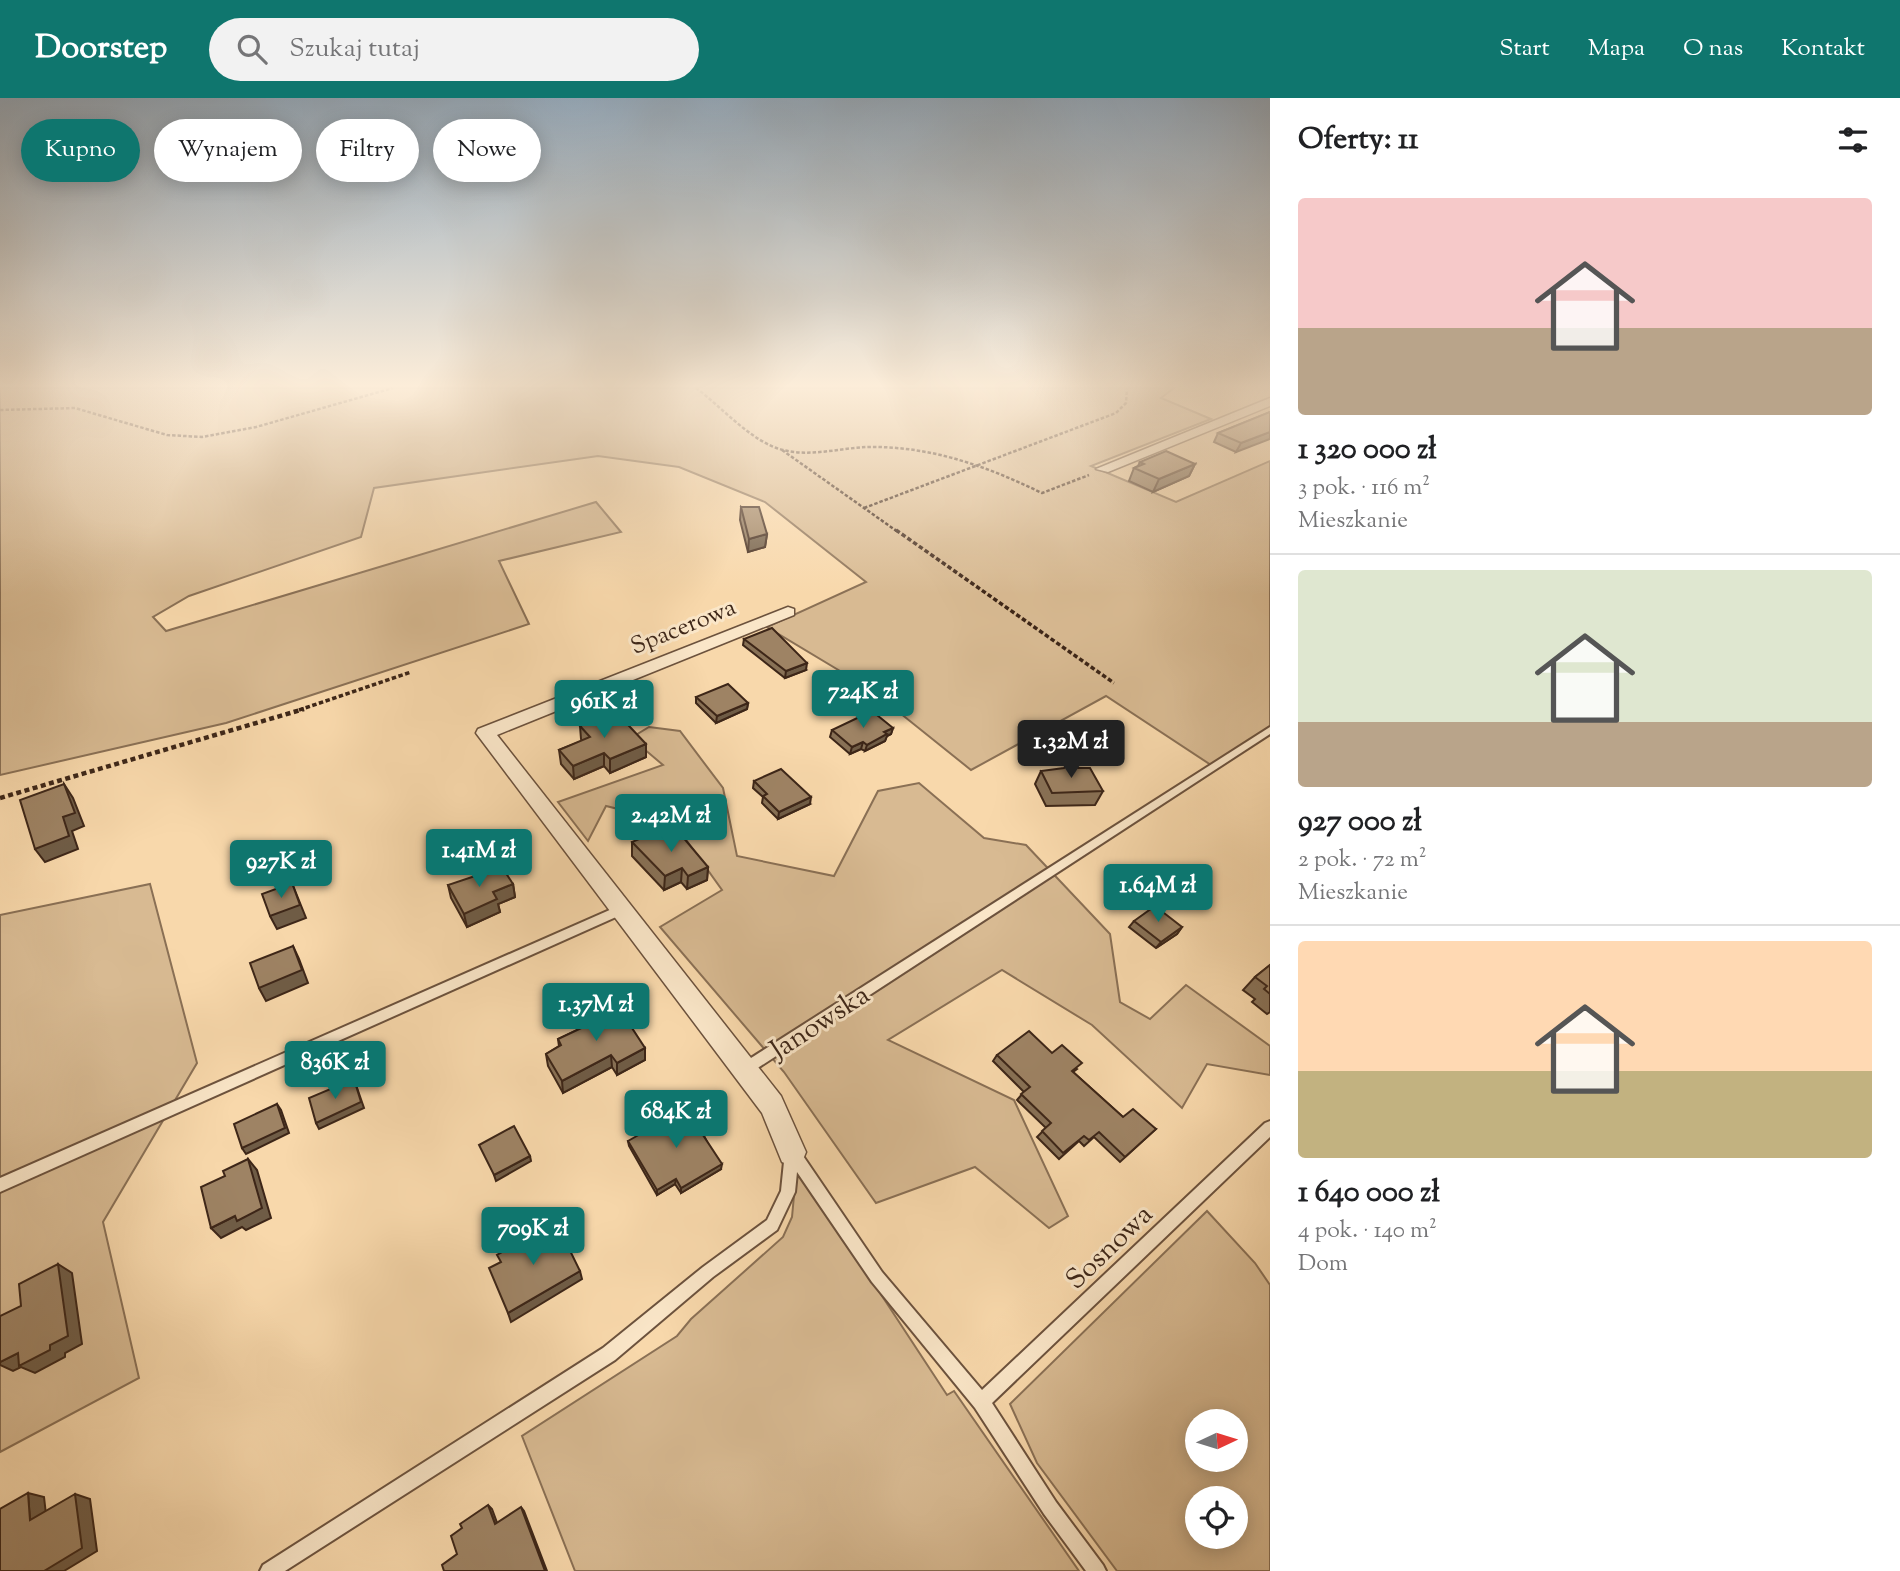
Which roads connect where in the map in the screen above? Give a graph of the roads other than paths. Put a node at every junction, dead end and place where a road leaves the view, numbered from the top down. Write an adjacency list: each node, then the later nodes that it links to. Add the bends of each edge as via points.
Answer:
1 (1134, 457): 2 (street)
2 (1103, 469)
3 (788, 612): 5 (street, Spacerowa, via 485,733)
4 (1270, 730): 6 (lane, Janowska)
5 (621, 910): 6 (street, Spacerowa); 9 (lane)
6 (745, 1069): 8 (street, Janowska, via 772,1105)
7 (1270, 1128): 10 (lane, Sosnowa)
8 (792, 1152): 10 (lane, Janowska, via 877,1277); 11 (lane, via 788,1192 772,1225 609,1354)
9 (0, 1185)
10 (982, 1402): 12 (lane, Janowska)
11 (269, 1571)
12 (1097, 1571)

